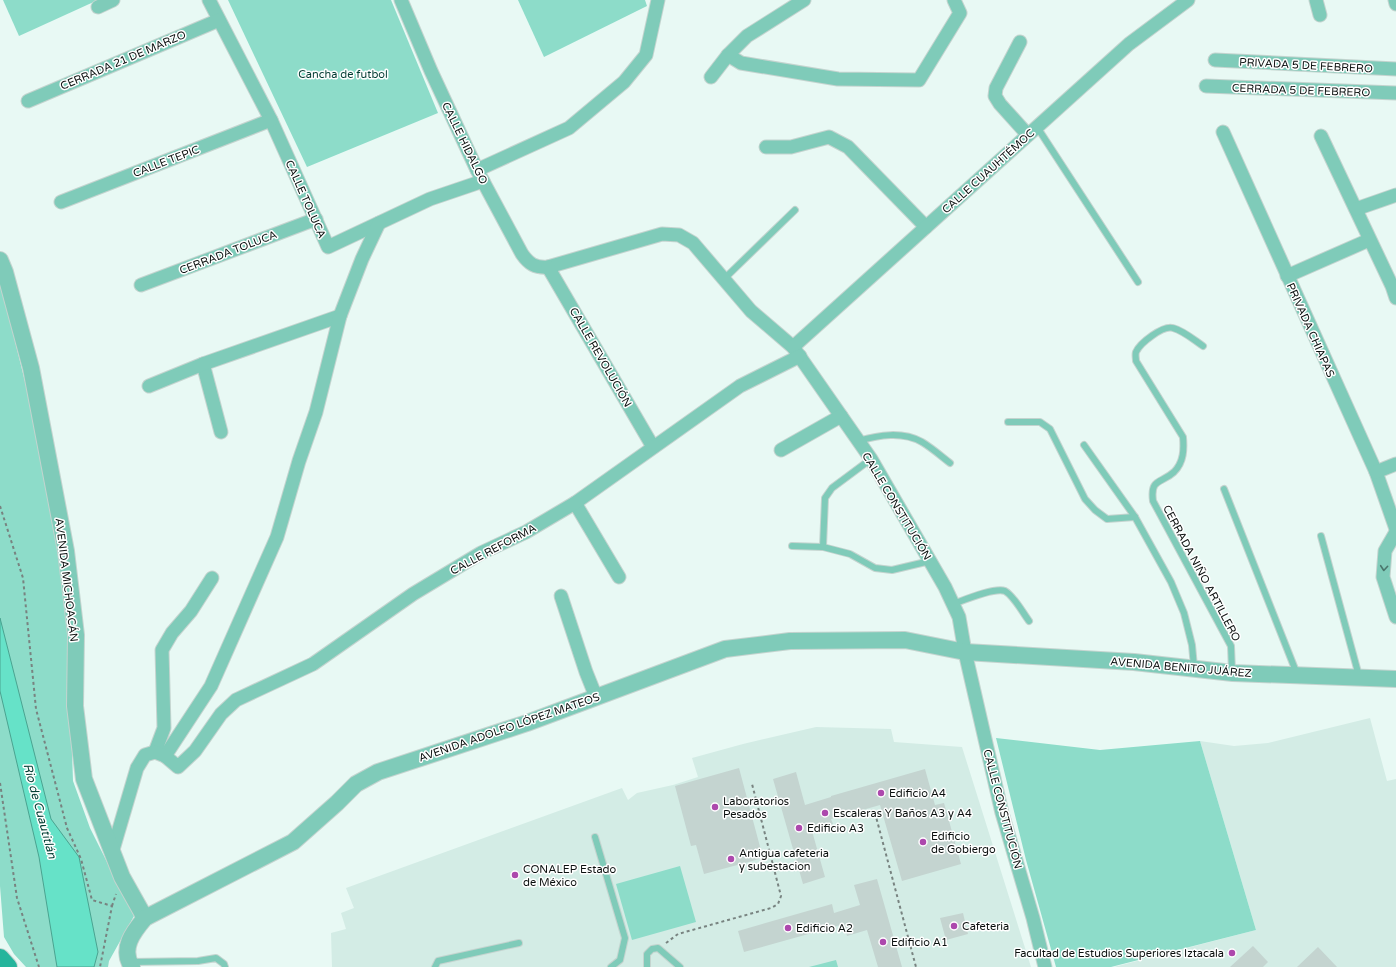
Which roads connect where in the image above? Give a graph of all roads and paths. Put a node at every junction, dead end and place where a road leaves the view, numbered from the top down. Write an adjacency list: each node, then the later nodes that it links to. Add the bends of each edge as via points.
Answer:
1 (114, 0): 11 (street)
2 (209, 0): 13 (street, CALLE TOLUCA)
3 (402, 0): 27 (street, CALLE HIDALGO)
4 (658, 0): 27 (street, CALLE TOLUCA, via 646,55 624,82 569,128)
5 (804, 0): 15 (street, via 747,36)
6 (954, 0): 15 (street, via 960,13 919,80 838,79 741,63)
7 (1188, 0): 23 (street, CALLE CUAUHTÉMOC, via 1129,44)
8 (1316, 0): 12 (street)
9 (1395, 0): 10 (street)
10 (1396, 4)
11 (98, 6)
12 (1320, 15)
13 (219, 20): 21 (street, CERRADA 21 DE MARZO); 22 (street, CALLE TOLUCA)
14 (1020, 42): 23 (street, via 996,88 995,96 1000,104)
15 (728, 55): 18 (street)
16 (1215, 60): 17 (street, PRIVADA 5 DE FEBRERO)
17 (1396, 70)
18 (711, 77)
19 (1206, 86): 20 (street, CERRADA 5 DE FEBRERO)
20 (1396, 93)
21 (28, 101)
22 (271, 120): 29 (street, CALLE TEPIC); 32 (street, CALLE TOLUCA)
23 (1033, 131): 34 (street, CALLE CUAUHTÉMOC); 40 (lane)
24 (1222, 132): 38 (street, PRIVADA CHIAPAS)
25 (1321, 136): 30 (street)
26 (766, 146): 34 (street, via 791,147 829,136 848,146)
27 (480, 176): 33 (street, CALLE TOLUCA); 37 (street, CALLE HIDALGO, via 522,254 529,263 539,268)
28 (1396, 195): 30 (street)
29 (61, 202)
30 (1356, 209): 35 (street)
31 (794, 210): 39 (lane)
32 (316, 219): 33 (street, CALLE TOLUCA, via 328,247); 41 (street, CERRADA TOLUCA)
33 (379, 223): 43 (street)
34 (926, 227): 45 (street, CALLE CUAUHTÉMOC)
35 (1369, 240): 38 (street); 42 (street)
36 (0, 260): 88 (street, AVENIDA MICHOACÁN, via 31,368 66,550 76,635 75,706 84,779)
37 (548, 267): 39 (street, CALLE CONSTITUCIÓN, via 662,234 679,235 693,243); 53 (street, CALLE REVOLUCIÓN)
38 (1287, 276): 58 (street, PRIVADA CHIAPAS)
39 (724, 279): 45 (street, CALLE CONSTITUCIÓN, via 751,311)
40 (1138, 282)
41 (141, 285)
42 (1395, 290)
43 (340, 316): 46 (street); 82 (street, via 316,412 276,537 210,686)
44 (1203, 346): 77 (lane, CERRADA NIÑO ARTILLERO, via 1172,327 1142,342 1135,353 1136,361 1183,437 1182,460 1175,471 1155,484 1152,501 1232,646)
45 (797, 352): 48 (street, CALLE CONSTITUCIÓN); 53 (street, CALLE REFORMA, via 740,386)
46 (203, 364): 47 (street); 50 (street)
47 (149, 386)
48 (841, 416): 51 (street, CALLE CONSTITUCIÓN); 54 (street)
49 (1008, 422): 62 (lane, via 1040,422 1050,429 1085,499 1095,510 1107,519)
50 (221, 432)
51 (858, 440): 55 (street, CALLE CONSTITUCIÓN); 56 (lane, via 900,434 922,442)
52 (1084, 445): 62 (lane)
53 (653, 446): 60 (street, CALLE REFORMA)
54 (781, 450)
55 (871, 459): 67 (lane, via 832,488 825,498); 68 (street, CALLE CONSTITUCIÓN)
56 (950, 463)
57 (1396, 464): 58 (street)
58 (1376, 472): 63 (street, PRIVADA CHIAPAS)
59 (1224, 489): 78 (lane)
60 (575, 503): 69 (street); 82 (street, CALLE REFORMA, via 526,532 481,553 413,594 312,664 236,700 221,714 195,751 178,767)
61 (0, 506): 96 (path, via 23,578 36,709 67,828 81,859 92,900 112,906)
62 (1135, 517): 76 (lane, via 1171,582 1184,613 1192,645)
63 (1396, 528)
64 (1396, 532): 73 (street, one-way to 73, via 1385,551 1383,577)
65 (1321, 536): 79 (lane)
66 (792, 546): 67 (lane)
67 (824, 547): 68 (lane, via 850,554 875,568 892,570)
68 (930, 561): 72 (street, CALLE CONSTITUCIÓN)
69 (619, 577)
70 (212, 578): 82 (street, via 162,650 164,728)
71 (561, 596): 81 (street)
72 (953, 604): 74 (lane, via 995,590 1004,591); 75 (street, CALLE CONSTITUCIÓN, via 959,617)
73 (1396, 617)
74 (1029, 621)
75 (966, 652): 76 (street, AVENIDA BENITO JUÁREZ, via 1134,662); 81 (street, AVENIDA ADOLFO LÓPEZ MATEOS, via 905,640 790,641 725,649); 103 (street, CALLE CONSTITUCIÓN, via 1002,813)
76 (1194, 669): 77 (street, AVENIDA BENITO JUÁREZ)
77 (1233, 673): 78 (street, AVENIDA BENITO JUÁREZ)
78 (1297, 675): 79 (street, AVENIDA BENITO JUÁREZ)
79 (1360, 678): 80 (street, AVENIDA BENITO JUÁREZ)
80 (1396, 679)
81 (596, 697): 89 (street, AVENIDA ADOLFO LÓPEZ MATEOS, via 527,723 378,772 356,784 294,842)
82 (160, 754): 88 (street, via 145,755 137,768)
83 (0, 783): 85 (path)
84 (752, 784): 91 (path, via 780,896 778,904 678,934)
85 (1, 800): 95 (path, via 17,898)
86 (875, 813): 102 (path)
87 (595, 837): 99 (lane, via 625,938 620,960)
88 (112, 853): 89 (street, AVENIDA MICHOACÁN)
89 (145, 918): 93 (street, AVENIDA ADOLFO LÓPEZ MATEOS, via 133,932 127,947)
90 (519, 943): 98 (lane, via 438,962)
91 (658, 948): 100 (lane, via 647,954); 101 (lane)
92 (0, 958): 94 (main road)
93 (130, 965): 97 (lane, via 216,958)
94 (8, 967)
95 (39, 967)
96 (100, 967)
97 (225, 967)
98 (435, 967)
99 (611, 967)
100 (646, 967)
101 (680, 967)
102 (916, 967)
103 (1045, 967)

